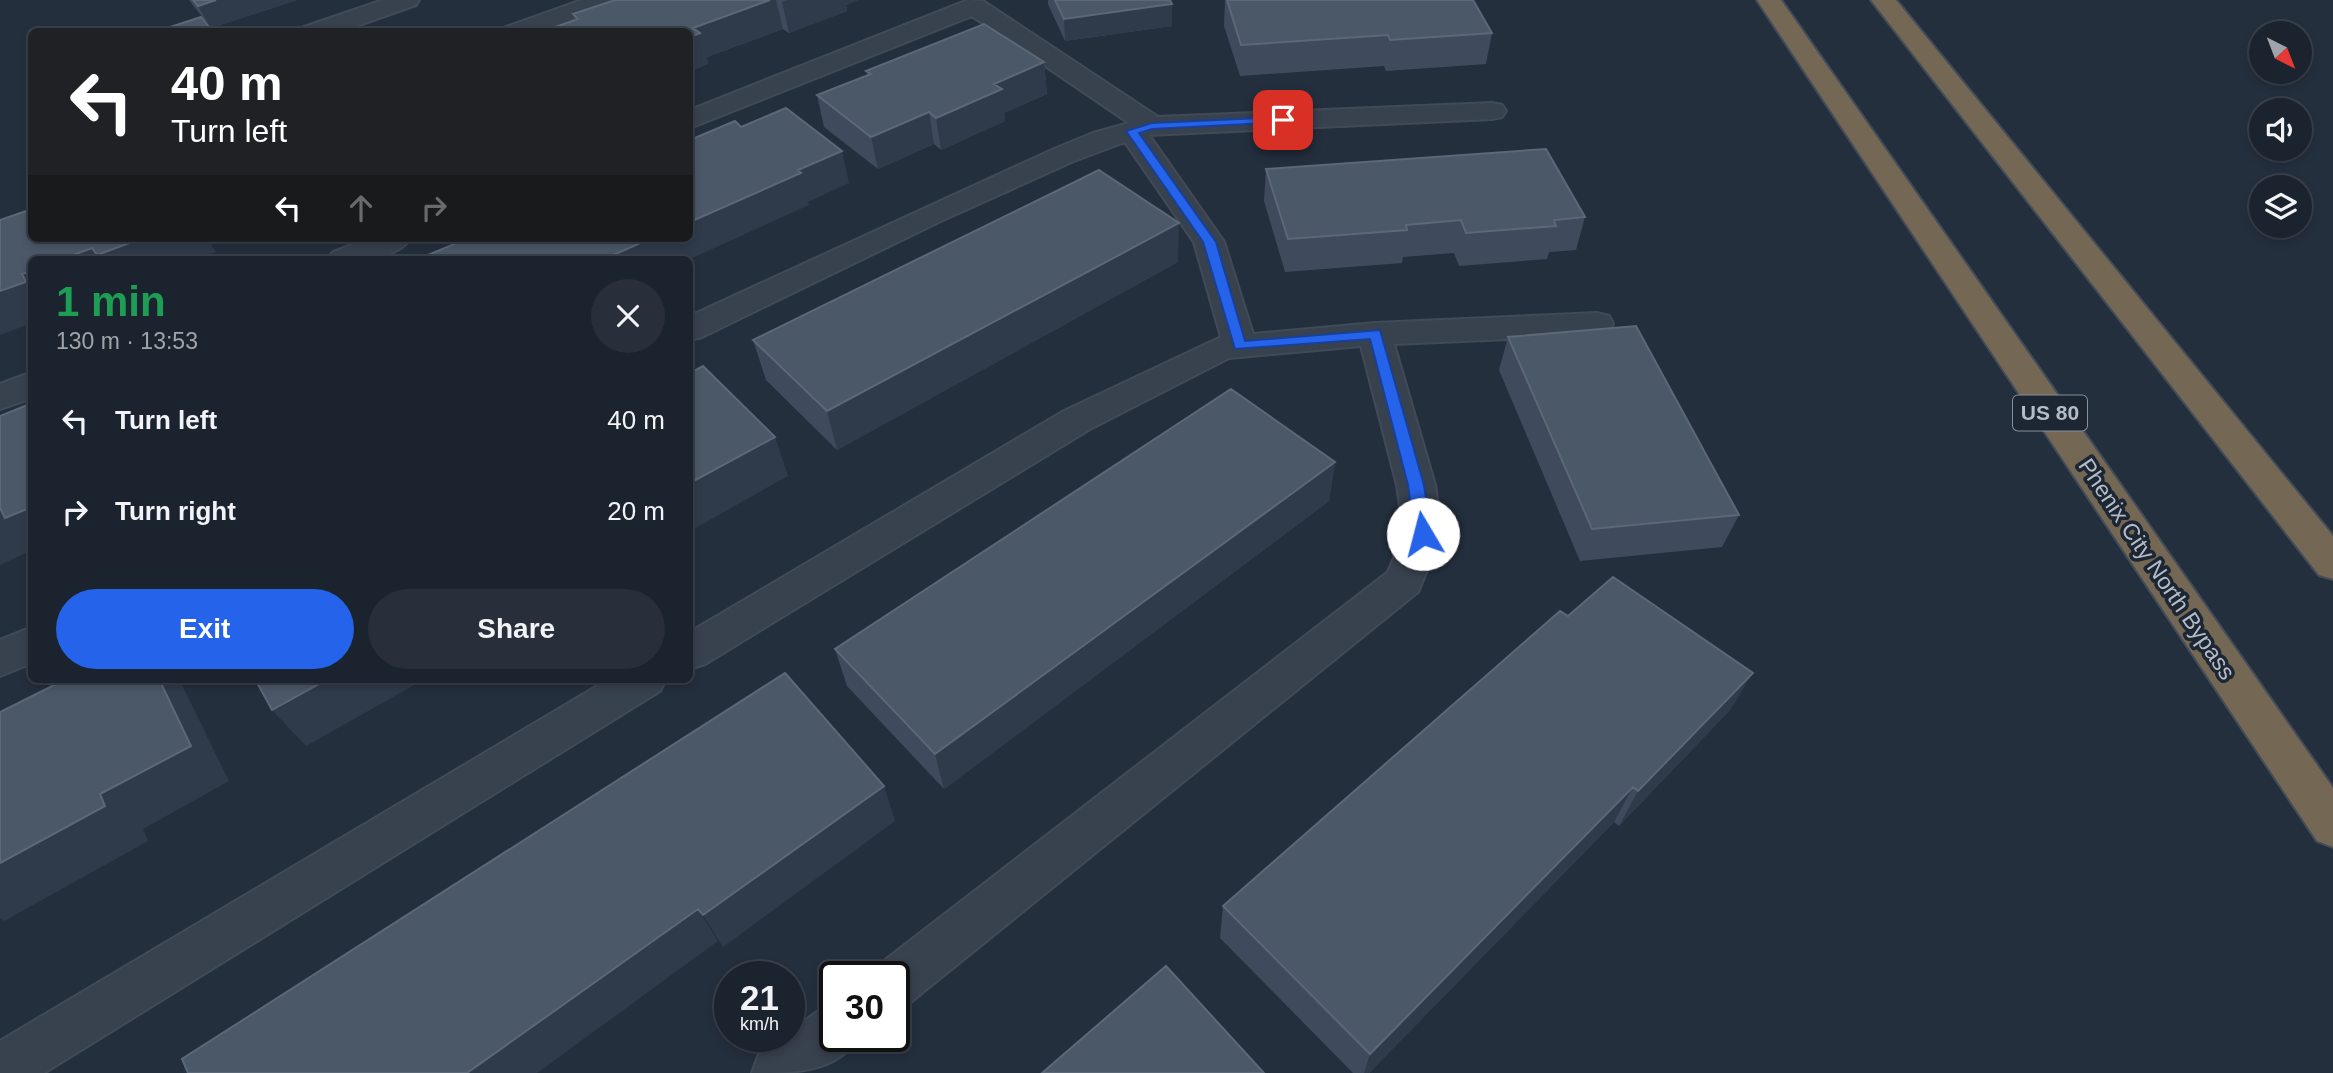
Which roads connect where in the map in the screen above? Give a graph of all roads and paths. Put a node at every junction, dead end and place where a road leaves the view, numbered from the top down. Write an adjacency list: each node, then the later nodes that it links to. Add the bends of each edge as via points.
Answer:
1 (407, 0): 6 (street)
2 (606, 0): 7 (street)
3 (1769, 0): 24 (highway, Phenix City North Bypass / US 80)
4 (1883, 0): 19 (highway)
5 (973, 3): 9 (street); 10 (street)
6 (325, 28)
7 (526, 28)
8 (1492, 111): 10 (street)
9 (693, 119)
10 (1142, 129): 14 (street, via 1103,139 944,208); 16 (street, via 1209,242)
11 (386, 242): 12 (street)
12 (351, 256)
13 (1597, 324): 15 (street)
14 (693, 328)
15 (1376, 334): 16 (street); 25 (street, via 1416,485 1423,534 1404,581)
16 (1240, 346): 21 (street, via 1222,348 1077,420)
17 (28, 386): 18 (street)
18 (0, 397)
19 (2333, 564)
20 (28, 646): 22 (street)
21 (693, 650)
22 (0, 659)
23 (638, 683): 27 (street)
24 (2333, 826)
25 (910, 971)
26 (819, 1042): 28 (street)
27 (0, 1070)
28 (778, 1073)

